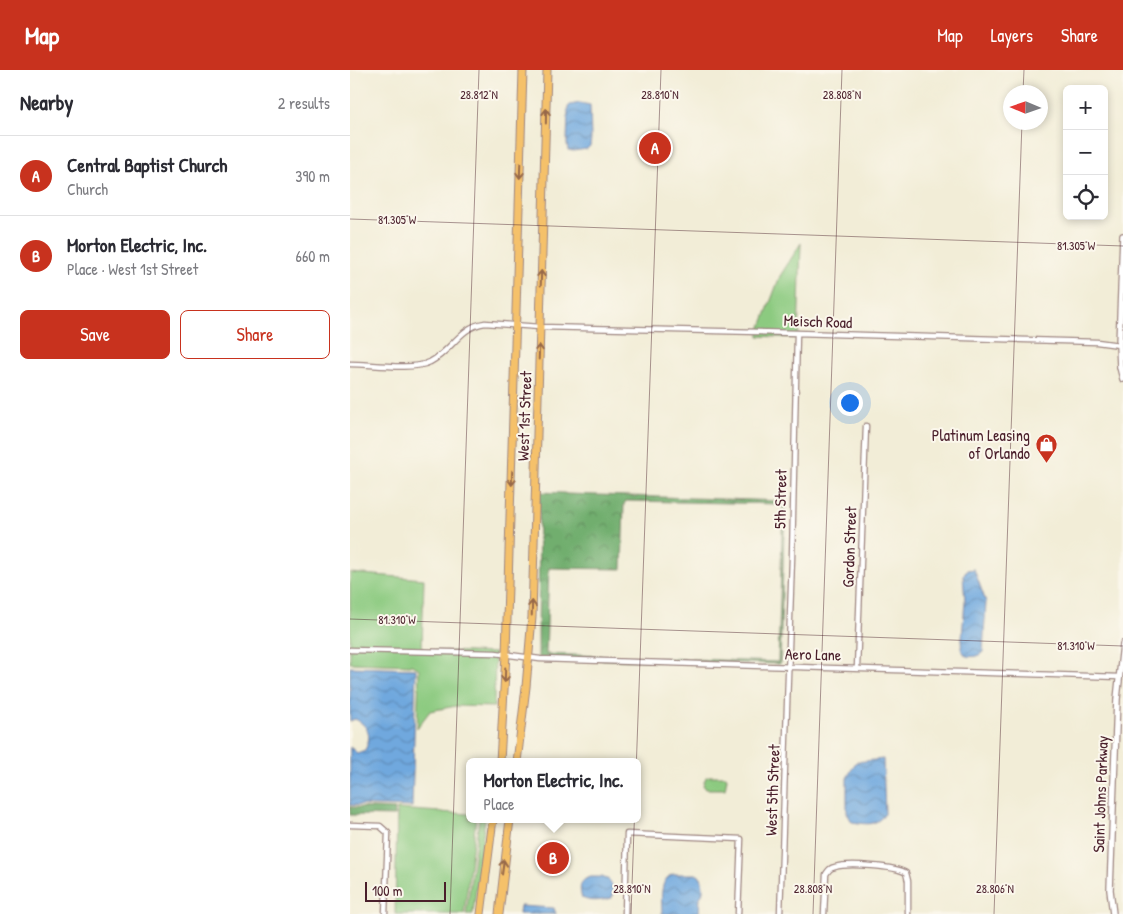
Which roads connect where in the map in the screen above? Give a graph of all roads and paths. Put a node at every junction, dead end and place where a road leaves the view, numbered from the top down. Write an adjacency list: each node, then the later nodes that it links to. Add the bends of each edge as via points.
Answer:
1 (523, 70): 4 (main road, West 1st Street, one-way to 4)
2 (547, 70): 5 (main road, West 1st Street, one-way to 2)
3 (1123, 236): 7 (street)
4 (516, 324): 5 (street, Meisch Road); 8 (street, Meisch Road, via 485,323 466,329 429,363 415,366); 13 (main road, West 1st Street, one-way to 13)
5 (540, 327): 6 (street, Meisch Road); 14 (main road, West 1st Street, one-way to 5)
6 (797, 333): 7 (street, Meisch Road); 15 (street, 5th Street)
7 (1119, 345): 9 (street)
8 (350, 364)
9 (1123, 379)
10 (866, 426): 16 (street, Gordon Street)
11 (1123, 644): 17 (street, Saint Johns Parkway)
12 (350, 650): 13 (street, Aero Lane)
13 (506, 654): 14 (street, Aero Lane); 18 (main road, West 1st Street, one-way to 18)
14 (529, 657): 15 (street, Aero Lane); 19 (main road, West 1st Street)
15 (788, 666): 16 (street, Aero Lane); 28 (street, West 5th Street)
16 (858, 668): 17 (street, Aero Lane)
17 (1119, 676): 31 (street, Saint Johns Parkway, via 1110,890)
18 (500, 758)
19 (517, 758)
20 (492, 823): 24 (main road)
21 (510, 823): 25 (main road, one-way to 21)
22 (350, 825): 23 (street, via 380,826 388,833)
23 (385, 914)
24 (481, 914)
25 (499, 914)
26 (625, 914): 27 (street, via 627,834 741,839)
27 (738, 914)
28 (780, 914)
29 (824, 914): 30 (street, via 826,874 829,869 846,866 887,867 906,873)
30 (908, 914)
31 (1113, 914)

